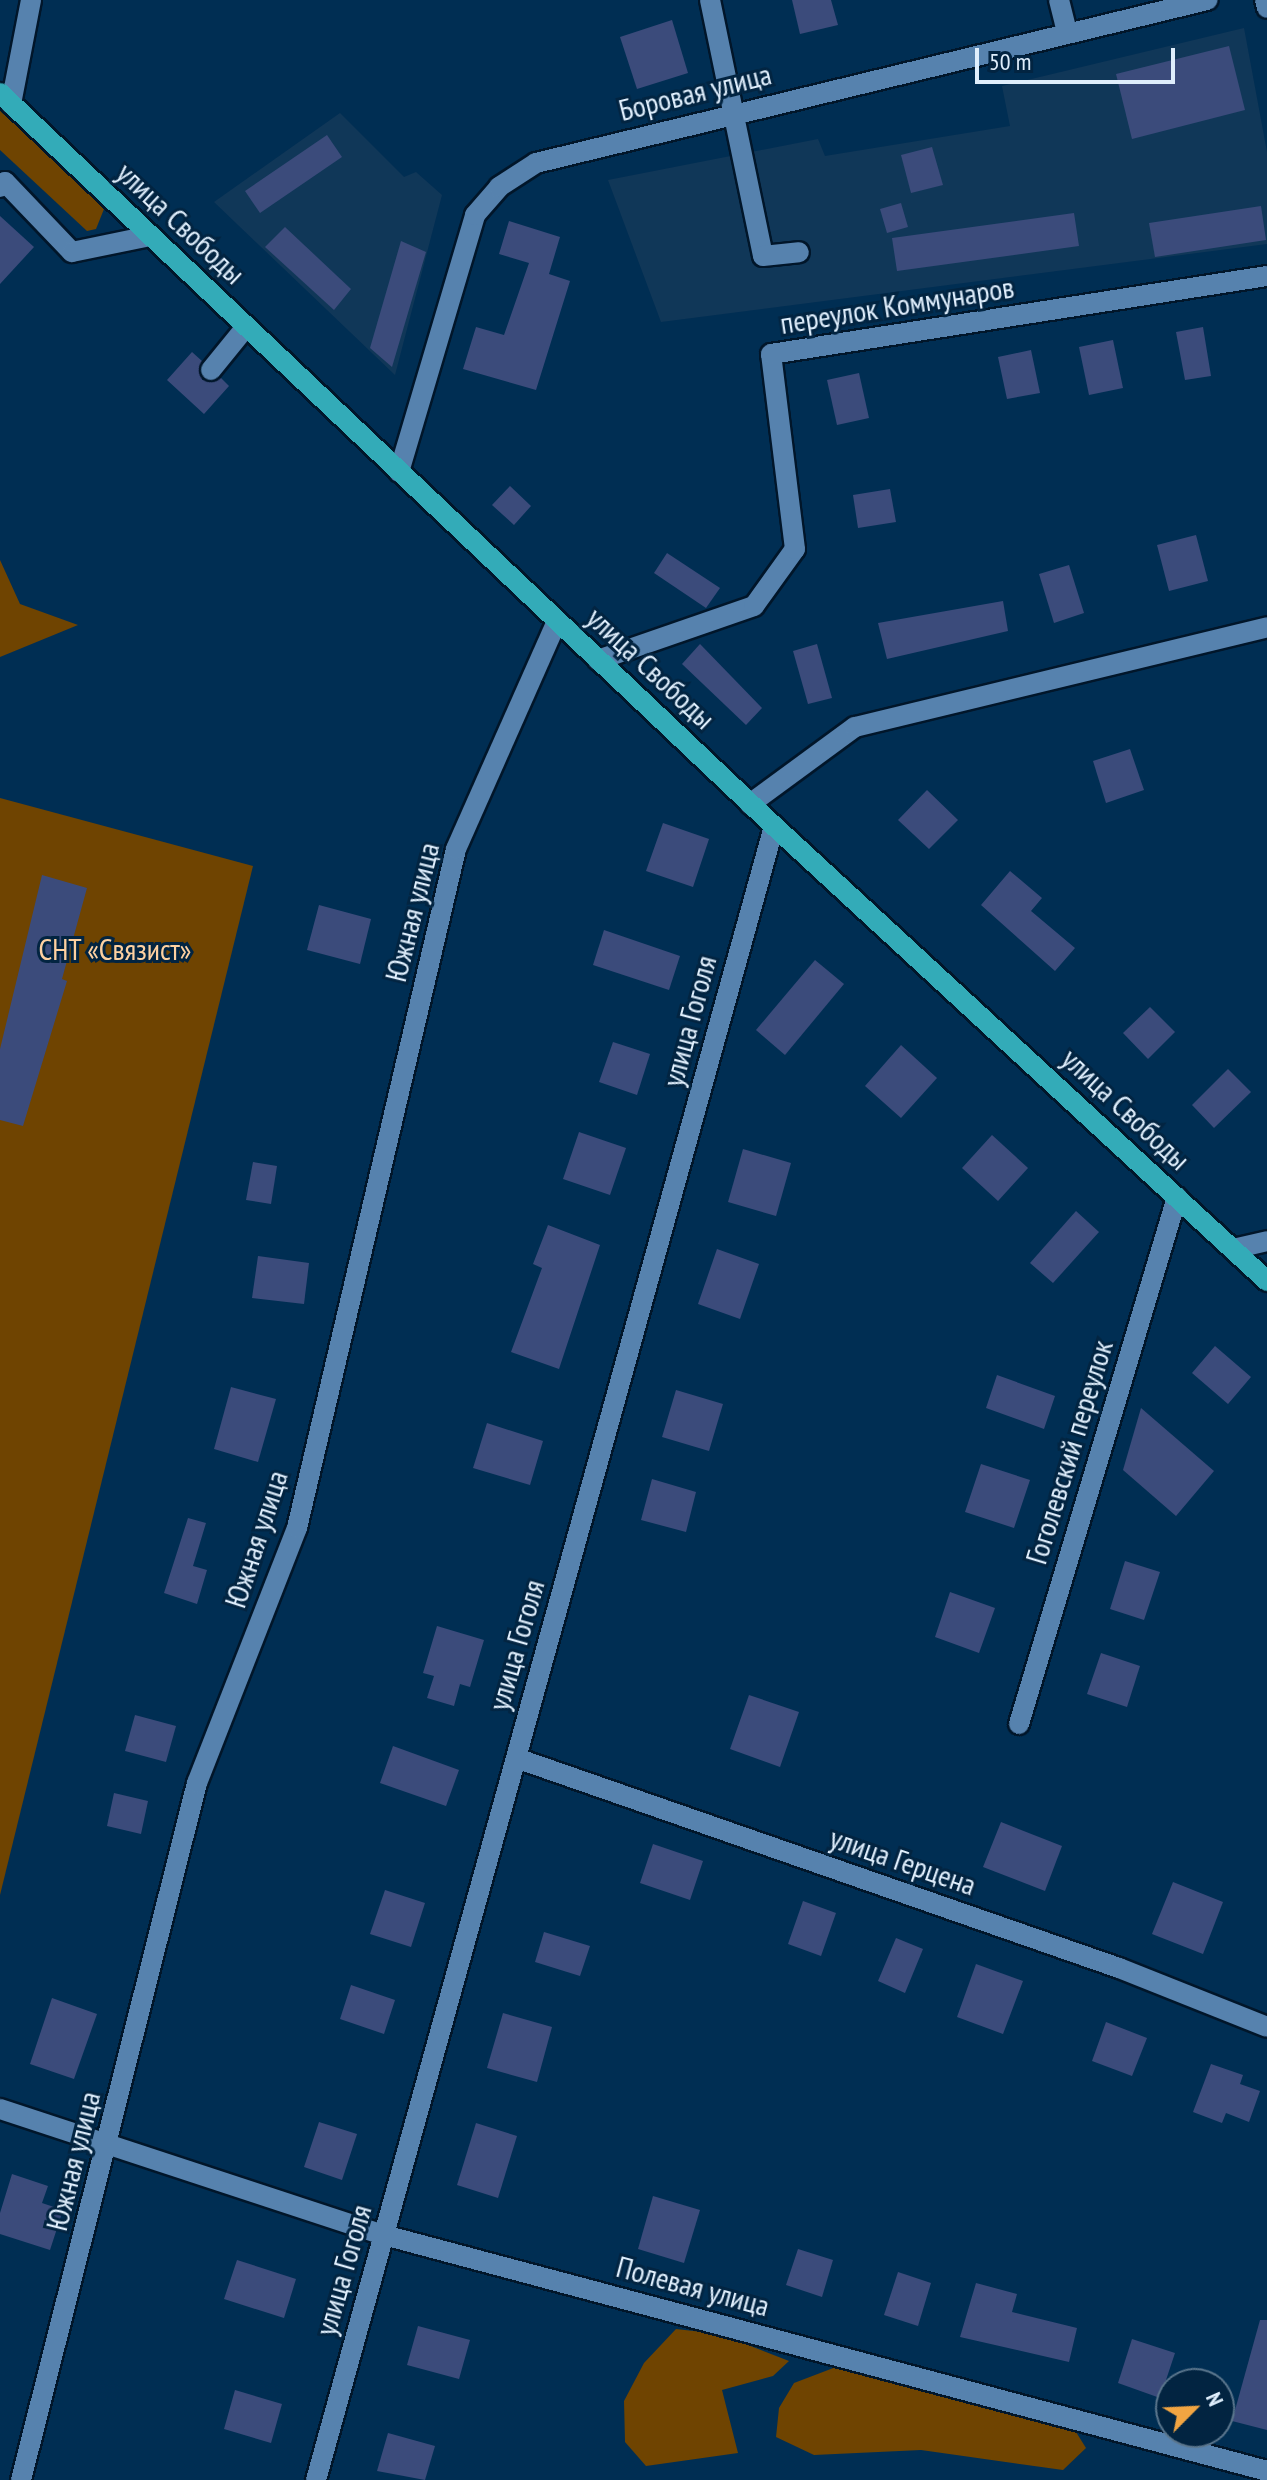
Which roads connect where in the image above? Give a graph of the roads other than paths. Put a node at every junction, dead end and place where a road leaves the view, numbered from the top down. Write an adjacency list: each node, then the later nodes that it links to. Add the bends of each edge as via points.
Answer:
1 (31, 0): 8 (street)
2 (710, 0): 9 (street)
3 (1059, 0): 7 (street)
4 (1207, 0): 7 (street, Боровая улица)
5 (1265, 0): 6 (street)
6 (1267, 8)
7 (1067, 32): 9 (street, Боровая улица)
8 (5, 99): 11 (main road, улица Свободы)
9 (736, 112): 12 (street, via 763,256); 16 (street, Боровая улица, via 536,163 499,187 475,215)
10 (0, 187): 11 (street, via 5,182 72,252)
11 (150, 236): 14 (main road, улица Свободы)
12 (799, 252)
13 (1267, 276): 19 (street, переулок Коммунаров, via 771,354 795,549 754,606)
14 (246, 327): 15 (street); 16 (main road, улица Свободы)
15 (211, 370)
16 (399, 472): 17 (main road, улица Свободы)
17 (557, 621): 19 (main road, улица Свободы); 30 (street, Южная улица, via 456,849 297,1528 197,1783)
18 (1267, 627): 20 (street, via 855,727)
19 (598, 660): 20 (main road, улица Свободы)
20 (750, 804): 21 (main road, улица Свободы)
21 (774, 826): 22 (main road, улица Свободы); 27 (street, улица Гоголя)
22 (1177, 1197): 24 (main road, улица Свободы); 26 (street, Гоголевский переулок)
23 (1267, 1241): 24 (street)
24 (1233, 1249): 25 (main road, улица Свободы)
25 (1267, 1281)
26 (1019, 1724)
27 (516, 1758): 28 (street, улица Герцена, via 1104,1962); 31 (street, улица Гоголя)
28 (1267, 2027)
29 (0, 2109): 30 (street, Полевая улица)
30 (109, 2142): 31 (street, Полевая улица); 33 (street, Южная улица)
31 (384, 2235): 32 (street, Полевая улица); 34 (street, улица Гоголя)
32 (1267, 2471)
33 (21, 2480)
34 (316, 2480)

